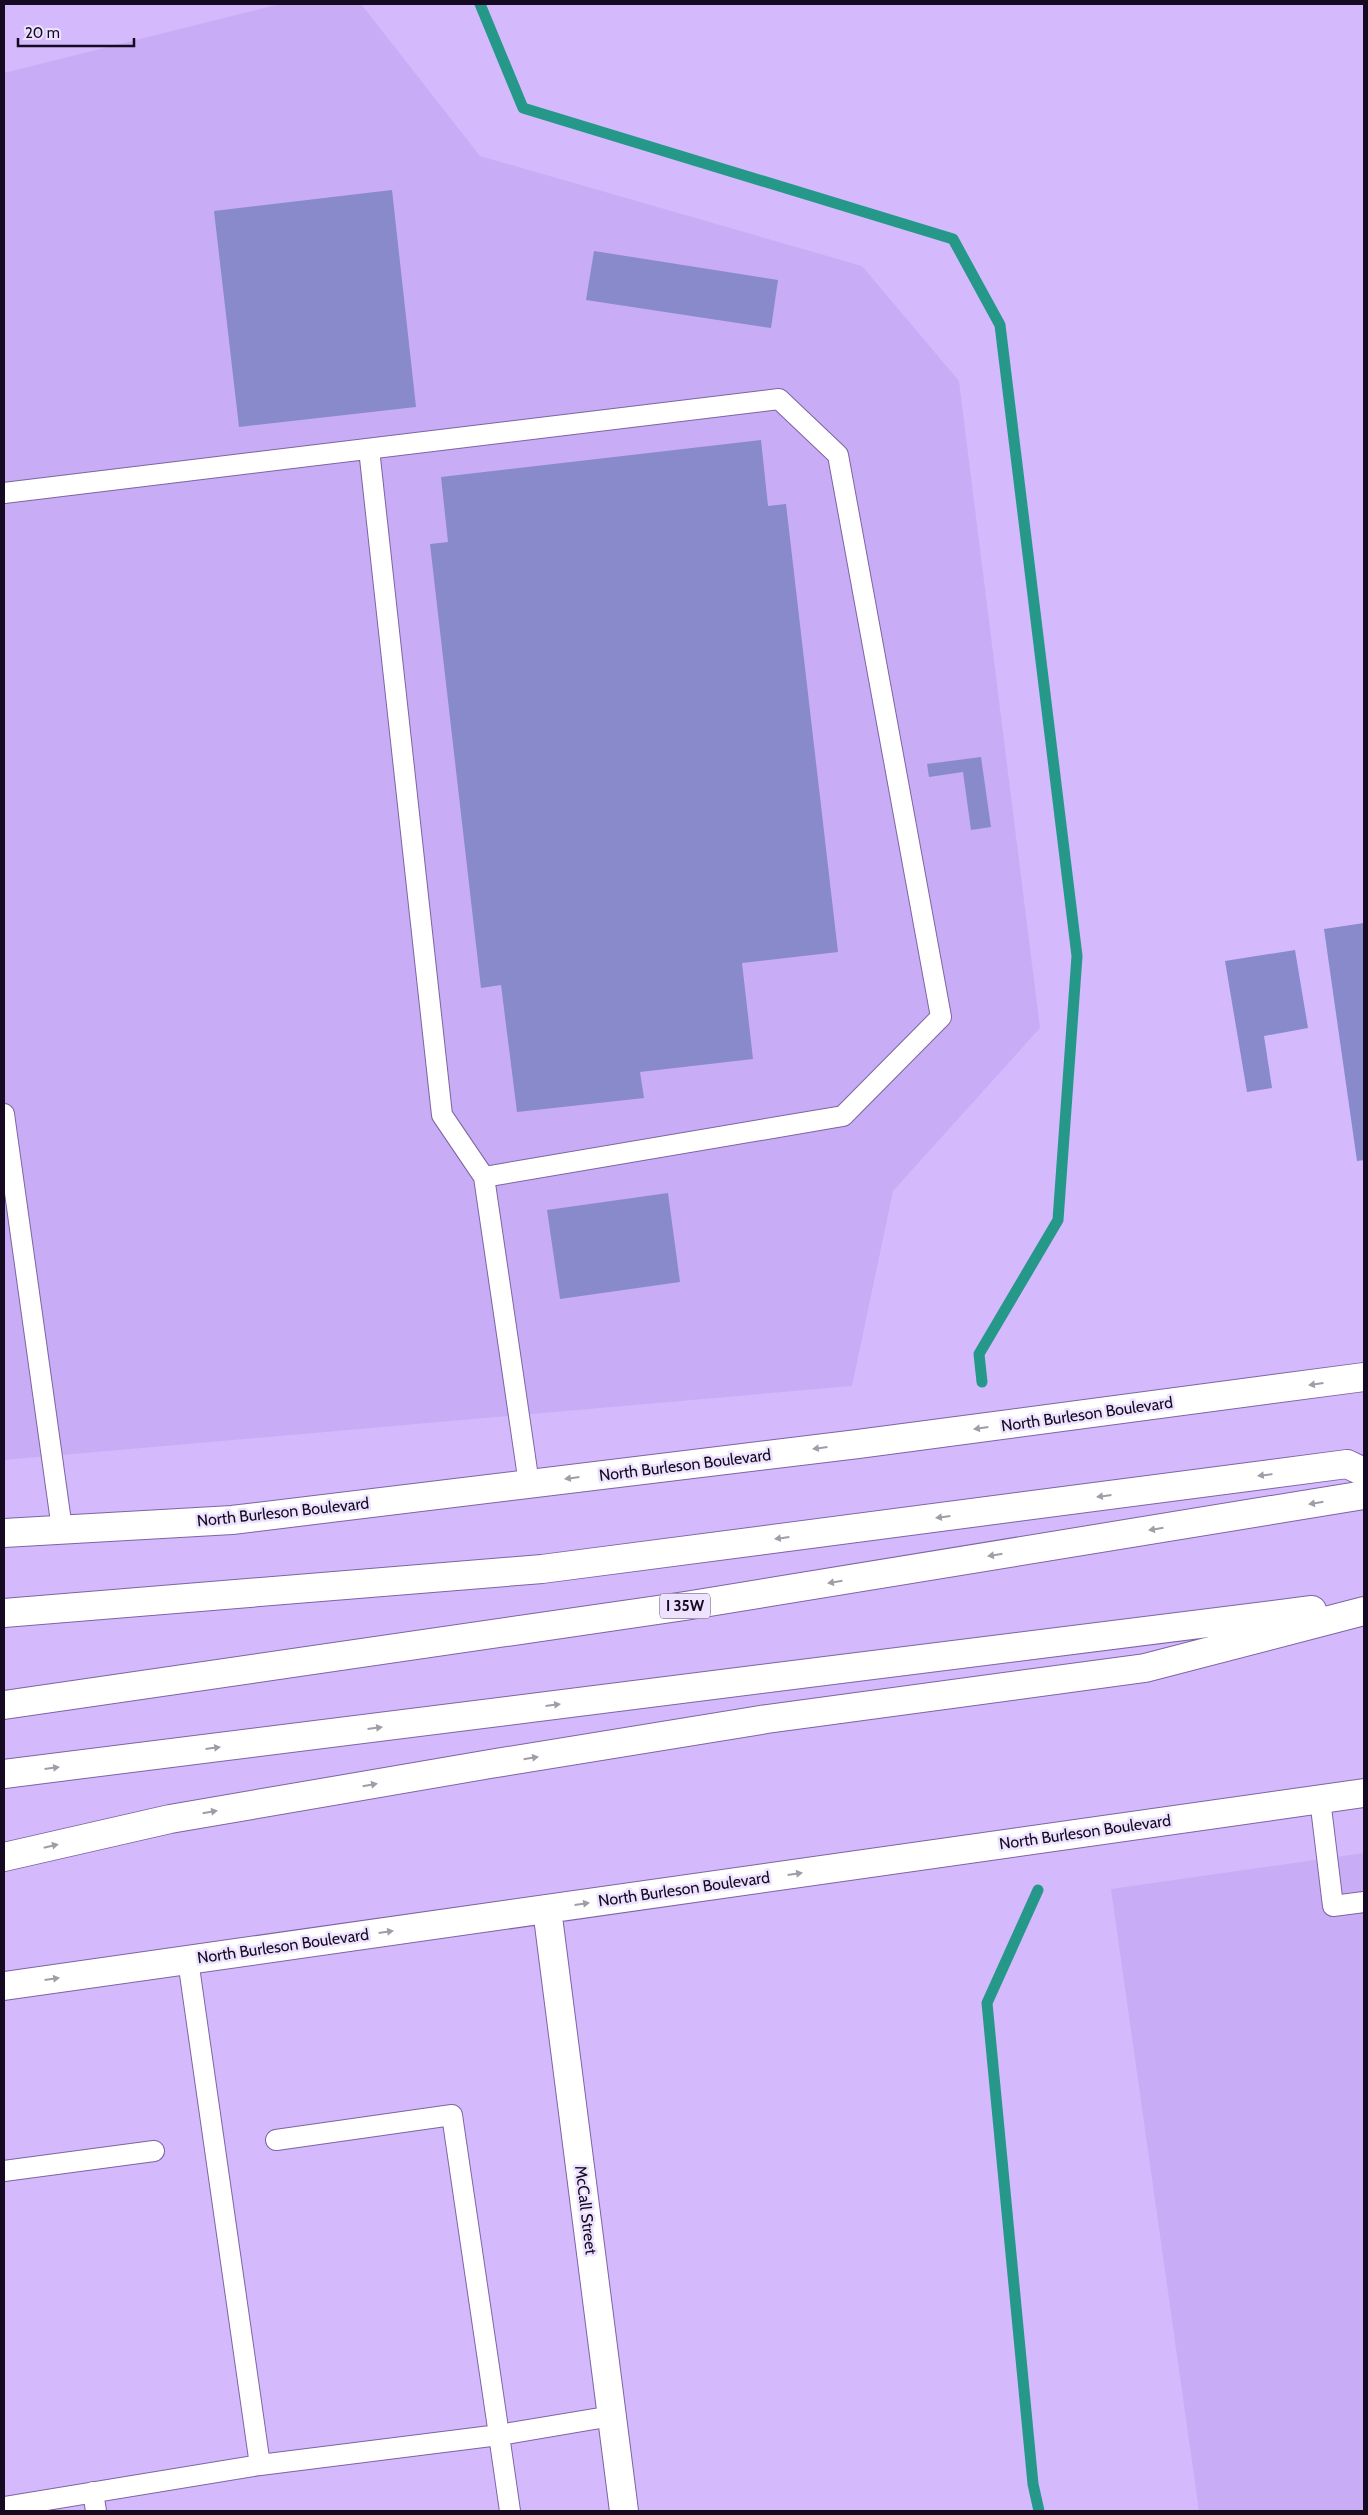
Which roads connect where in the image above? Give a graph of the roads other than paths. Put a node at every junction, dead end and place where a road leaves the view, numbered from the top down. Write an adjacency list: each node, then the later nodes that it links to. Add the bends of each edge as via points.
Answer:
1 (369, 449): 2 (lane); 4 (lane, via 442,1115); 4 (lane, via 779,399 838,455 941,1017 843,1116)
2 (4, 493)
3 (4, 1114): 9 (lane)
4 (484, 1177): 7 (lane)
5 (1364, 1377): 7 (main road, North Burleson Boulevard, one-way to 7)
6 (1364, 1472): 13 (main road, one-way to 13, via 1347,1464 542,1569)
7 (529, 1484): 9 (main road, North Burleson Boulevard, via 232,1520)
8 (1364, 1495): 14 (main road, I 35W, one-way to 14, via 685,1606)
9 (62, 1529): 10 (main road, North Burleson Boulevard)
10 (4, 1533)
11 (1364, 1603): 15 (main road, one-way to 11)
12 (1364, 1610): 18 (main road, one-way to 12, via 170,1819 490,1764 767,1719 1145,1668)
13 (4, 1614)
14 (4, 1705)
15 (4, 1774)
16 (1364, 1793): 17 (main road, North Burleson Boulevard)
17 (1320, 1799): 19 (lane, via 1333,1906); 20 (main road, North Burleson Boulevard, one-way to 17)
18 (4, 1857)
19 (1364, 1902)
20 (547, 1909): 21 (main road, North Burleson Boulevard, one-way to 20); 26 (main road, McCall Street)
21 (188, 1960): 22 (main road, North Burleson Boulevard, one-way to 21); 28 (lane)
22 (4, 1986)
23 (276, 2140): 27 (lane, via 452,2115)
24 (154, 2151): 25 (lane)
25 (4, 2171)
26 (612, 2416): 27 (lane); 32 (main road, McCall Street)
27 (499, 2435): 28 (lane); 31 (lane)
28 (260, 2466): 29 (lane)
29 (94, 2502): 30 (lane)
30 (9, 2508)
31 (510, 2511)
32 (624, 2511)

